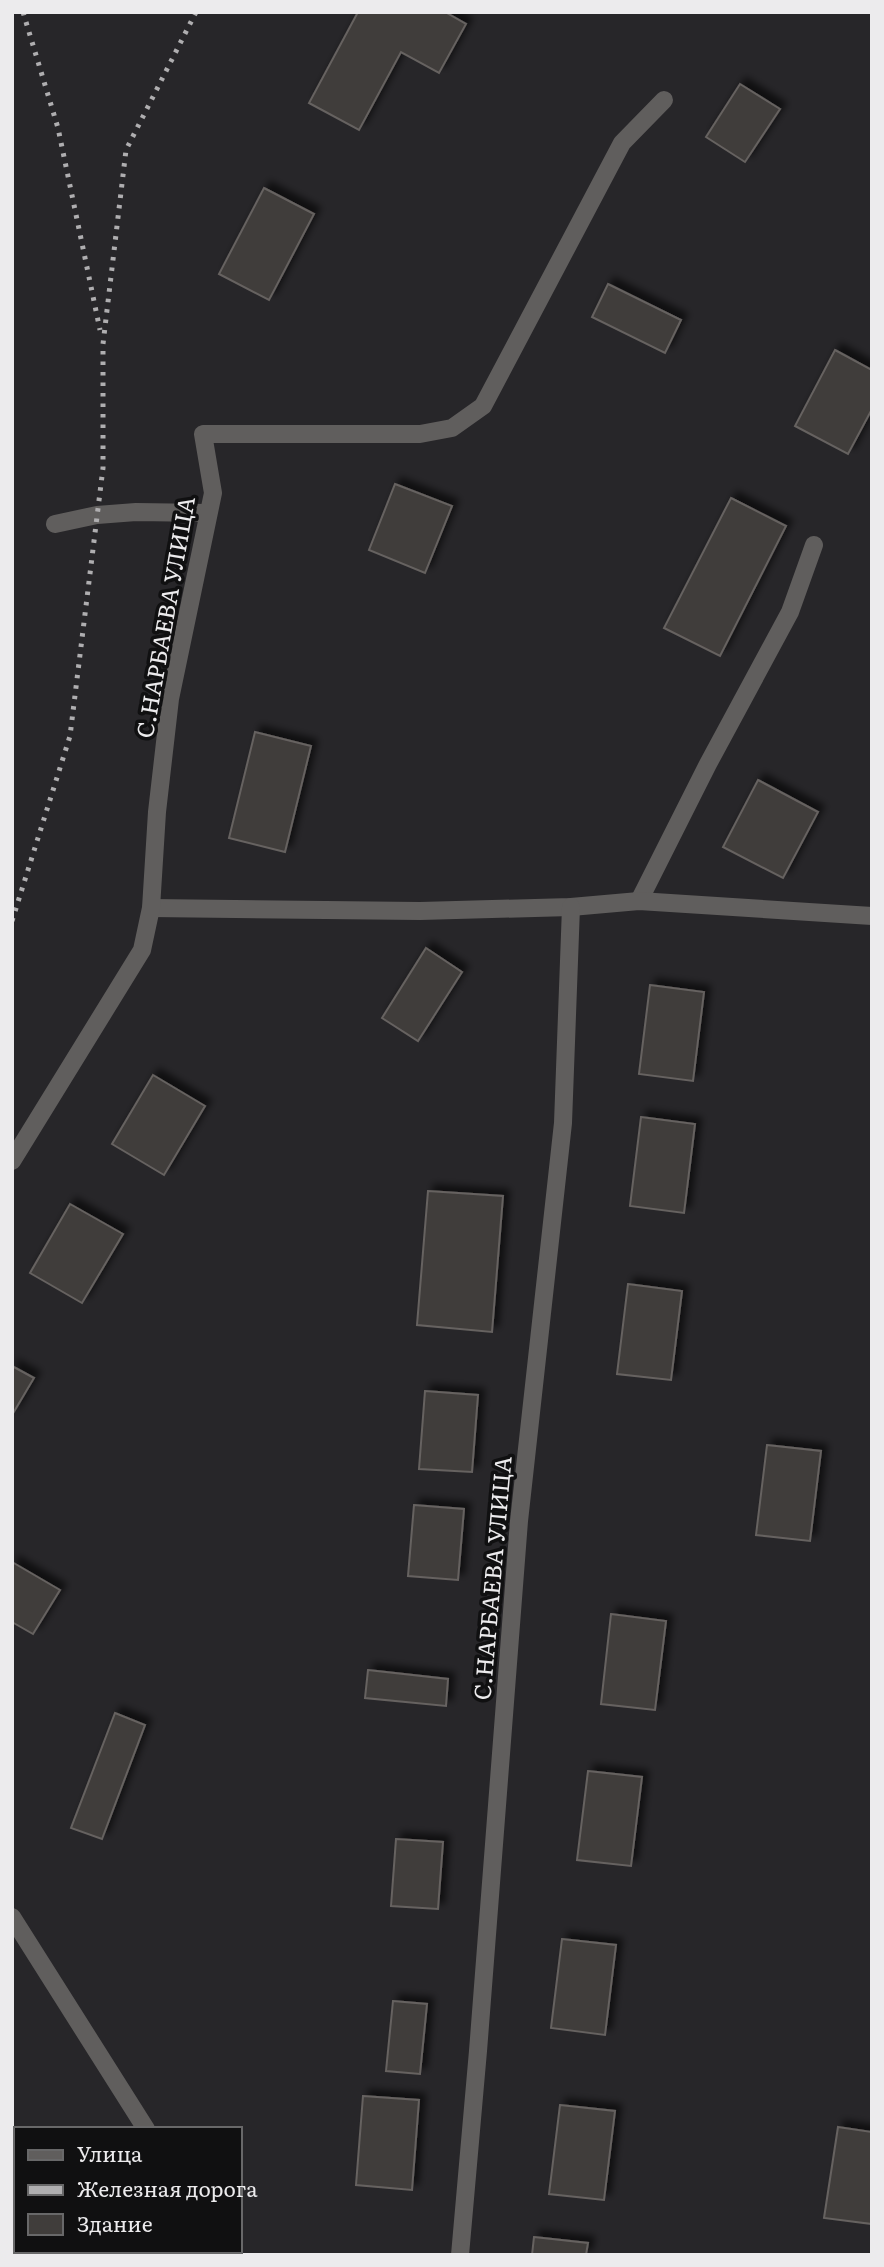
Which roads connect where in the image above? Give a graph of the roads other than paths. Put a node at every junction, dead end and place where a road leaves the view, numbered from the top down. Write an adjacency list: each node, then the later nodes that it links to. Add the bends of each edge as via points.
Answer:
1 (664, 100): 2 (street, С.НАРБАЕВА УЛИЦА, via 622,143 483,406 452,428 420,434 203,434 213,493)
2 (208, 513): 3 (street, via 136,512); 7 (street, С.НАРБАЕВА УЛИЦА, via 170,699)
3 (55, 524)
4 (814, 545): 5 (street, via 790,612)
5 (639, 901): 6 (street); 8 (street)
6 (571, 906): 7 (street, via 420,911); 12 (street, С.НАРБАЕВА УЛИЦА, via 563,1123 519,1521)
7 (151, 908): 9 (street, С.НАРБАЕВА УЛИЦА, via 142,950)
8 (872, 916)
9 (12, 1161)
10 (12, 1917): 11 (street)
11 (145, 2127)
12 (460, 2255)

